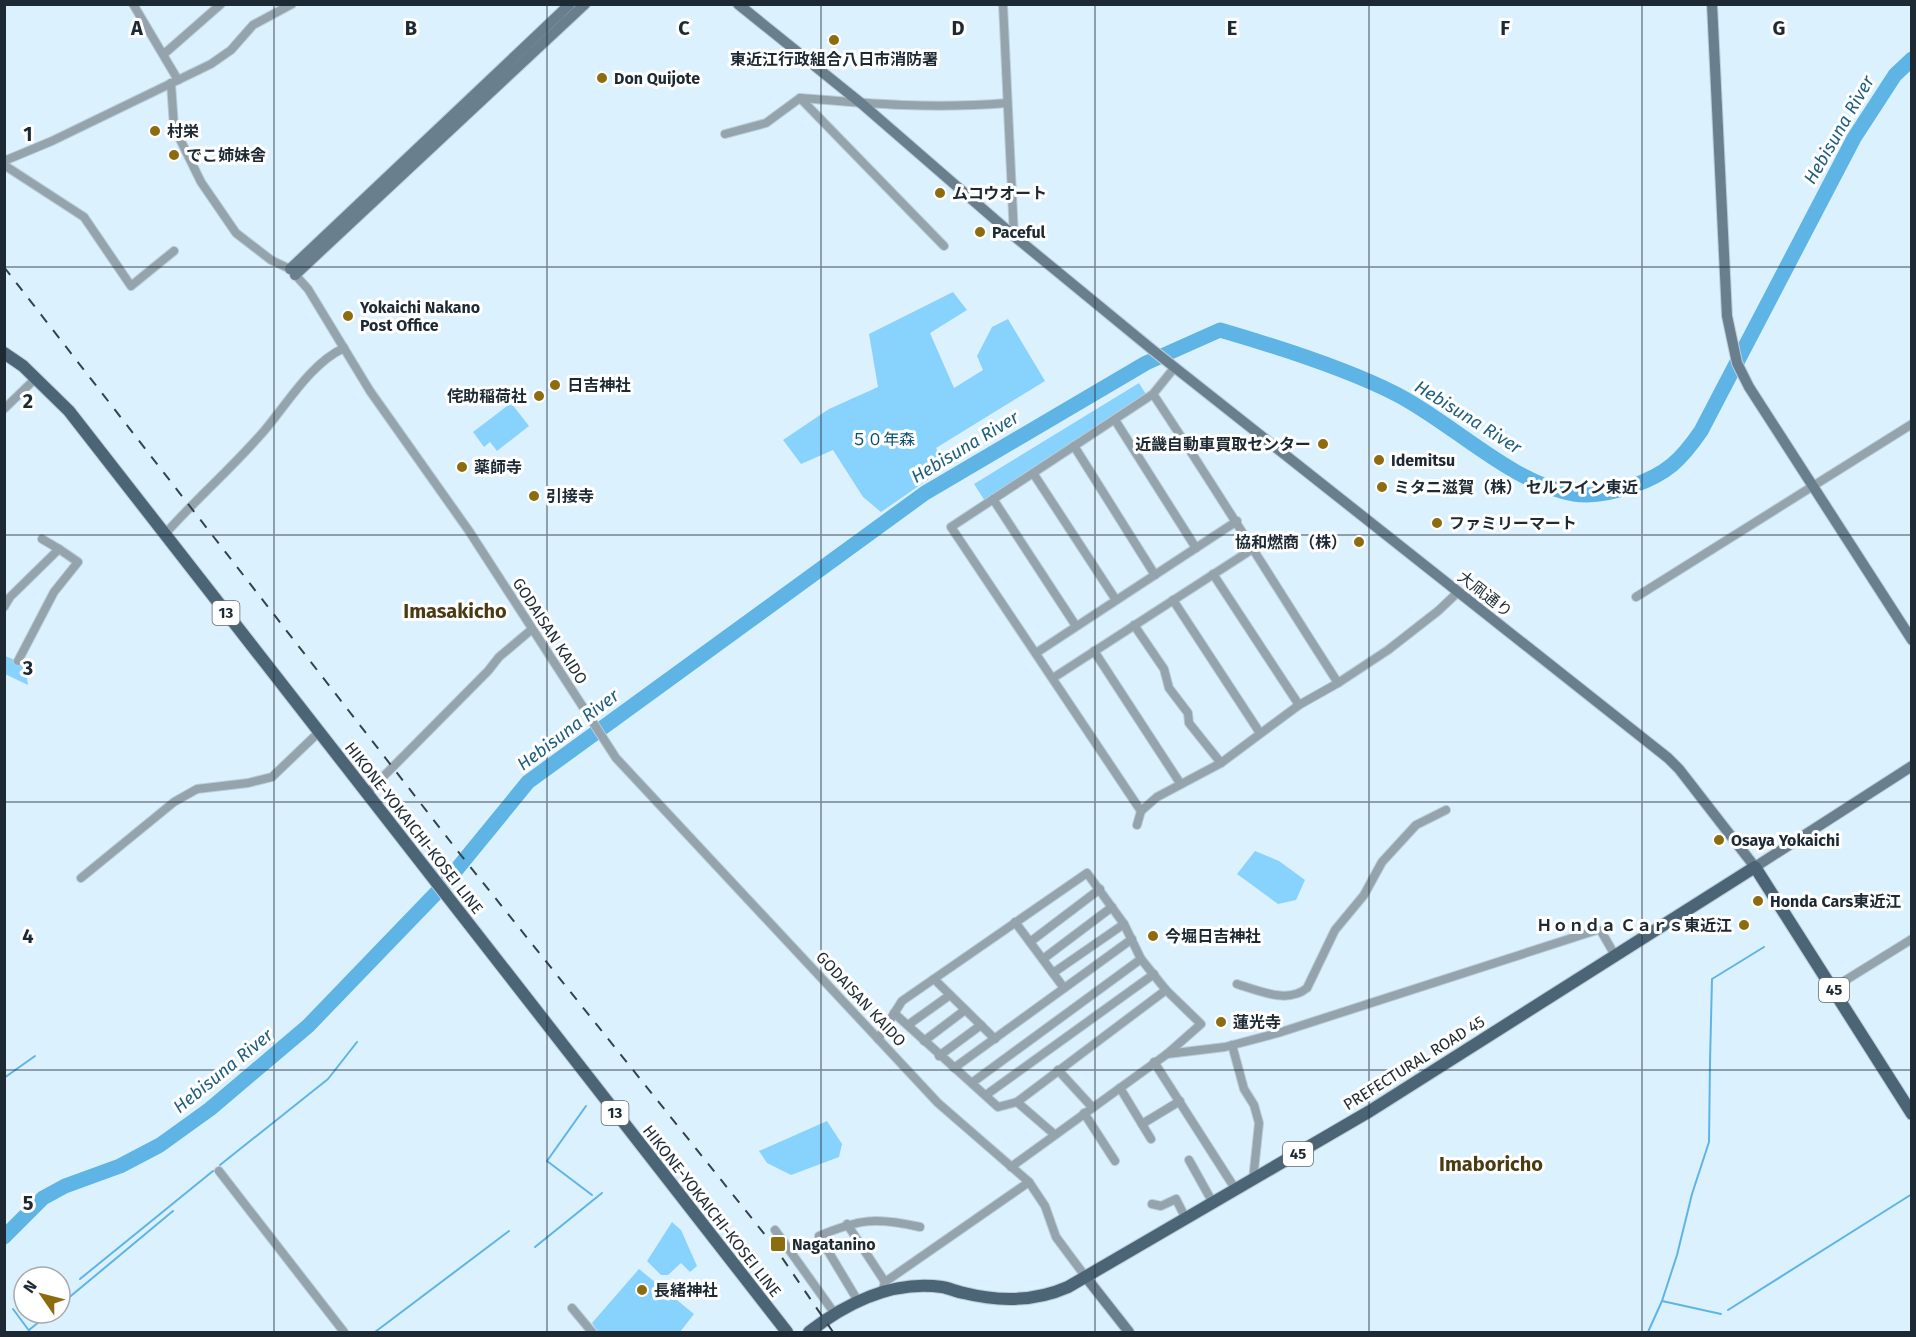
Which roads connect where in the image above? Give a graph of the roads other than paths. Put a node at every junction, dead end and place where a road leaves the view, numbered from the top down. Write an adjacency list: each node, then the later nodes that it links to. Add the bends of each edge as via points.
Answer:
1 (133, 4): 9 (street, GODAISAN KAIDO)
2 (221, 4): 9 (street)
3 (292, 4): 10 (street, via 253,25 231,50 211,64)
4 (570, 4): 19 (street)
5 (585, 4): 19 (street)
6 (738, 4): 13 (street, 大凧通り)
7 (1003, 4): 12 (street)
8 (1712, 4): 30 (street, via 1727,316 1732,347 1749,387)
9 (164, 54): 10 (street, GODAISAN KAIDO)
10 (174, 82): 15 (street); 19 (street, GODAISAN KAIDO, via 174,126 201,182 236,233)
11 (800, 98): 13 (street); 14 (street, via 766,123); 17 (street)
12 (1007, 103): 13 (street, via 954,107); 16 (street)
13 (862, 104): 16 (street, 大凧通り)
14 (725, 134)
15 (4, 163): 18 (street, via 84,217 131,286)
16 (1014, 236): 22 (street, 大凧通り)
17 (944, 246)
18 (174, 251)
19 (293, 272): 20 (street, GODAISAN KAIDO)
20 (344, 348): 33 (street, via 290,395 265,430); 47 (street, GODAISAN KAIDO, via 469,531)
21 (5, 353): 23 (main road, HIKONE-YOKAICHI-KOSEI LINE / 13)
22 (1175, 367): 24 (street); 40 (street, 大凧通り)
23 (36, 378): 25 (street); 33 (main road, HIKONE-YOKAICHI-KOSEI LINE / 13, via 69,411)
24 (1153, 394): 26 (street); 32 (street)
25 (4, 409)
26 (1114, 420): 28 (street); 35 (street)
27 (1911, 424): 30 (street)
28 (1074, 446): 29 (street); 38 (street)
29 (1033, 473): 31 (street); 42 (street)
30 (1813, 486): 41 (street); 48 (street)
31 (993, 500): 45 (street); 50 (street, via 951,526)
32 (1237, 521): 35 (street); 37 (street)
33 (165, 534): 55 (main road, HIKONE-YOKAICHI-KOSEI LINE / 13)
34 (42, 539): 36 (street)
35 (1196, 548): 38 (street)
36 (58, 549): 44 (street); 51 (street, via 78,562 54,592)
37 (1251, 550): 39 (street); 53 (street)
38 (1155, 574): 42 (street)
39 (1213, 574): 43 (street); 54 (street)
40 (1458, 592): 53 (street, via 1438,611); 64 (street, 大凧通り, via 1668,758)
41 (1636, 597)
42 (1116, 600): 45 (street)
43 (1173, 600): 46 (street); 56 (street)
44 (4, 607)
45 (1076, 626): 50 (street)
46 (1134, 626): 49 (street); 57 (street, via 1164,669 1169,688 1188,713 1189,723)
47 (531, 630): 60 (street, via 499,657); 88 (street, GODAISAN KAIDO, via 616,759)
48 (1911, 640)
49 (1094, 651): 52 (street); 59 (street)
50 (1036, 653): 52 (street)
51 (18, 662)
52 (1053, 678): 62 (street)
53 (1338, 683): 54 (street)
54 (1299, 705): 56 (street)
55 (318, 733): 60 (main road, HIKONE-YOKAICHI-KOSEI LINE / 13); 65 (street, via 272,777 198,789 174,802)
56 (1260, 733): 57 (street)
57 (1221, 763): 59 (street)
58 (1911, 766): 64 (street)
59 (1180, 783): 62 (street)
60 (367, 793): 128 (main road, HIKONE-YOKAICHI-KOSEI LINE / 13)
61 (1446, 810): 79 (street, via 1416,825 1382,862 1364,895 1341,920 1307,988 1288,997)
62 (1142, 811): 63 (street)
63 (1137, 825)
64 (1755, 867): 73 (main road, PREFECTURAL ROAD 45 / 45); 81 (main road, 45)
65 (81, 878)
66 (1100, 889): 67 (street); 68 (street, via 1087,873); 72 (street)
67 (1112, 907): 69 (street); 74 (street)
68 (1015, 922): 72 (street); 78 (street)
69 (1124, 924): 70 (street); 76 (street)
70 (1132, 939): 75 (street); 80 (street)
71 (1911, 939): 81 (street)
72 (1030, 942): 74 (street)
73 (1616, 957): 91 (street, via 1597,930); 112 (main road, PREFECTURAL ROAD 45 / 45)
74 (1043, 959): 76 (street)
75 (1141, 959): 77 (street); 97 (street)
76 (1053, 973): 80 (street)
77 (1154, 974): 82 (street); 99 (street)
78 (934, 979): 83 (street); 85 (street, via 902,1001)
79 (1237, 984)
80 (1064, 988): 89 (street)
81 (1833, 988): 103 (main road, 45)
82 (1166, 990): 92 (street, via 1201,1024); 96 (street)
83 (950, 995): 84 (street); 86 (street)
84 (965, 1010): 87 (street); 90 (street)
85 (894, 1013): 86 (street); 88 (street)
86 (908, 1025): 90 (street)
87 (981, 1025): 89 (street); 93 (street)
88 (878, 1039): 110 (street, GODAISAN KAIDO, via 938,1103)
89 (995, 1039): 95 (street)
90 (924, 1041): 93 (street)
91 (1232, 1045): 92 (street); 112 (street, via 1244,1089 1259,1123)
92 (1167, 1054): 94 (street)
93 (939, 1056): 95 (street)
94 (1154, 1062): 98 (street); 100 (street)
95 (954, 1068): 97 (street)
96 (1058, 1070): 101 (street); 102 (street)
97 (973, 1082): 99 (street)
98 (1120, 1088): 102 (street); 105 (street)
99 (986, 1095): 101 (street, via 998,1107)
100 (1180, 1101): 105 (street); 114 (street)
101 (1017, 1102): 106 (street)
102 (1092, 1107): 104 (street)
103 (1911, 1110)
104 (1084, 1113): 106 (street); 109 (street)
105 (1142, 1124): 107 (street)
106 (1054, 1134): 110 (street)
107 (1151, 1139)
108 (1189, 1160): 115 (street)
109 (1115, 1161)
110 (1011, 1167): 113 (street, GODAISAN KAIDO)
111 (219, 1171): 126 (street)
112 (1254, 1180): 114 (main road, PREFECTURAL ROAD 45 / 45)
113 (1029, 1182): 121 (street, GODAISAN KAIDO, via 1045,1206 1056,1237); 122 (street)
114 (1236, 1190): 115 (main road, PREFECTURAL ROAD 45 / 45)
115 (1213, 1203): 117 (main road, PREFECTURAL ROAD 45 / 45)
116 (1152, 1204): 117 (street, via 1161,1206 1176,1199)
117 (1186, 1219): 121 (main road, PREFECTURAL ROAD 45 / 45)
118 (847, 1224): 119 (street, via 866,1219); 122 (street); 123 (street, via 819,1236)
119 (920, 1227)
120 (775, 1230): 125 (street)
121 (1085, 1276): 122 (main road, PREFECTURAL ROAD 45 / 45, via 1051,1295 1023,1300 989,1298 942,1287); 130 (street, GODAISAN KAIDO)
122 (883, 1287): 123 (main road, PREFECTURAL ROAD 45 / 45)
123 (858, 1301): 125 (main road, PREFECTURAL ROAD 45 / 45)
124 (572, 1308): 127 (street)
125 (835, 1314): 129 (main road, PREFECTURAL ROAD 45 / 45)
126 (344, 1332)
127 (592, 1332)
128 (788, 1332)
129 (809, 1332)
130 (1129, 1332)

